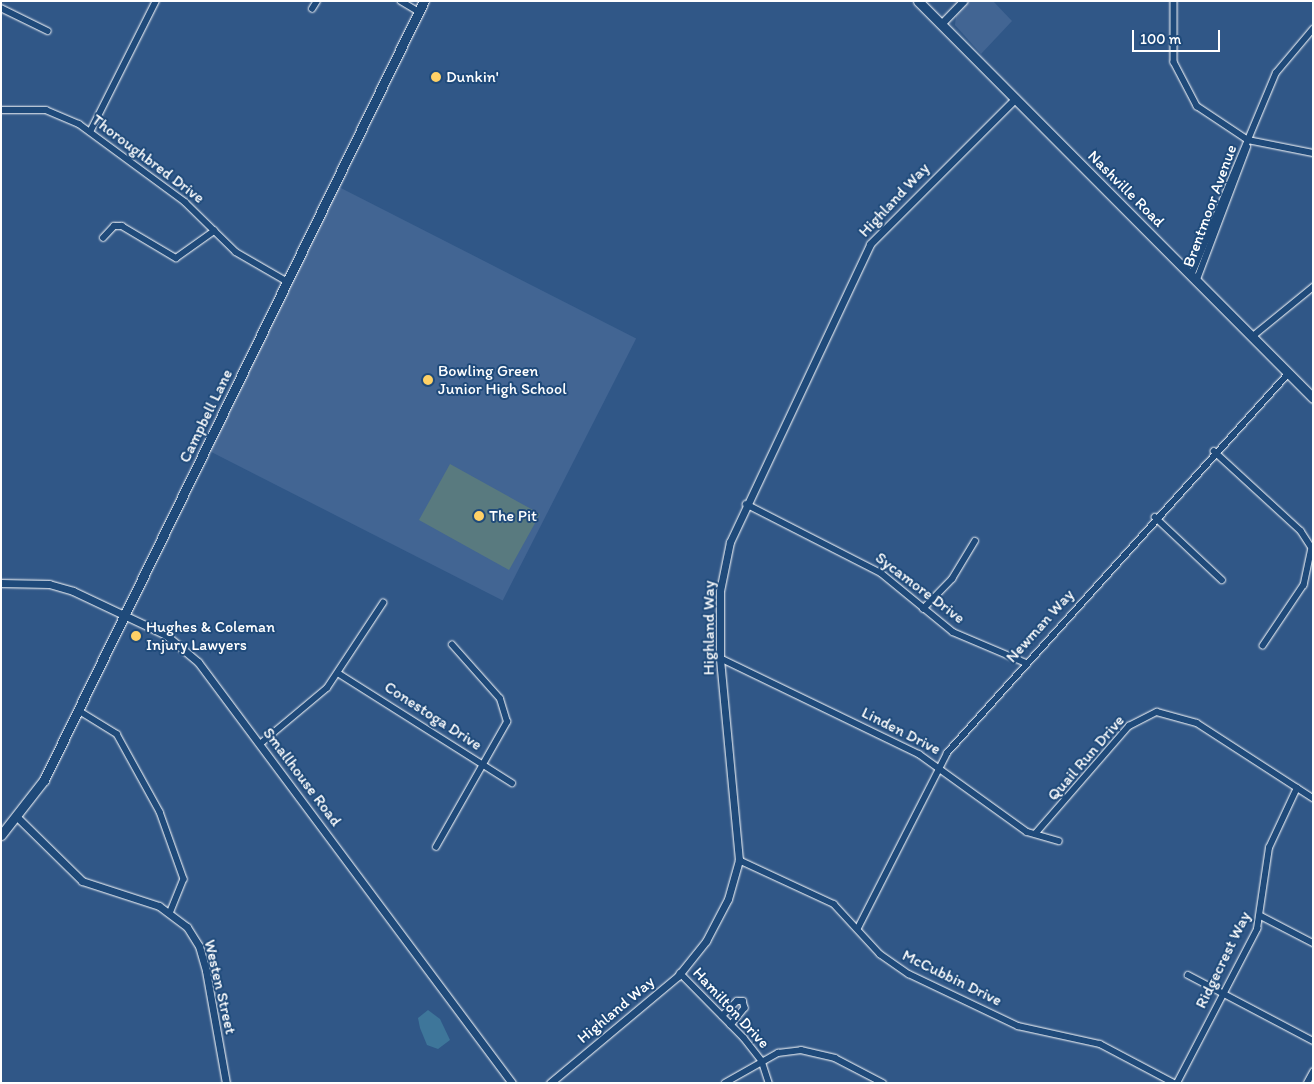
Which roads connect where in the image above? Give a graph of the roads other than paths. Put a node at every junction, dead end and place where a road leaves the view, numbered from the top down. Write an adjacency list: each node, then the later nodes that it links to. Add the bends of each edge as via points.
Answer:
1 (156, 1): 16 (street)
2 (317, 1): 9 (street)
3 (401, 1): 10 (street)
4 (424, 1): 10 (main road, Campbell Lane)
5 (918, 1): 11 (main road, Nashville Road)
6 (962, 1): 11 (street)
7 (1174, 1): 17 (street, via 1171,44 1180,81 1209,117)
8 (1, 8): 13 (street)
9 (312, 9)
10 (419, 12): 22 (main road, Campbell Lane)
11 (941, 24): 14 (main road, Nashville Road)
12 (1313, 29): 17 (street, Brentmoor Avenue, via 1282,62)
13 (48, 30)
14 (1016, 98): 21 (main road, Nashville Road); 28 (street, Highland Way, via 870,244)
15 (1, 110): 16 (street, Thoroughbred Drive, via 46,110)
16 (90, 132): 19 (street, Thoroughbred Drive, via 185,202)
17 (1248, 140): 18 (street); 21 (street, Brentmoor Avenue)
18 (1313, 153)
19 (214, 231): 20 (street, via 176,258 122,226 114,226); 22 (street, Thoroughbred Drive, via 243,257)
20 (103, 238)
21 (1194, 279): 24 (main road, Nashville Road)
22 (288, 282): 35 (main road, Campbell Lane)
23 (1313, 287): 24 (street)
24 (1252, 337): 25 (main road, Nashville Road)
25 (1288, 374): 26 (main road, Nashville Road); 27 (street, Newman Way)
26 (1313, 398)
27 (1214, 451): 29 (street, Newman Way); 37 (street, via 1302,531 1312,548 1304,586)
28 (746, 504): 34 (street, Sycamore Drive, via 881,573); 38 (street, Highland Way, via 722,570)
29 (1155, 517): 31 (street); 39 (street, Newman Way)
30 (975, 541): 34 (street, via 952,579)
31 (1222, 580)
32 (1, 583): 35 (street, Smallhouse Road, via 61,587)
33 (383, 603): 40 (street)
34 (923, 609): 39 (street, Sycamore Drive, via 961,636)
35 (125, 615): 41 (main road, Campbell Lane); 42 (street, Smallhouse Road, via 166,635 198,662)
36 (452, 645): 43 (street, via 500,698 507,720)
37 (1263, 646)
38 (720, 658): 44 (street, Linden Drive); 53 (street, Highland Way)
39 (1026, 663): 44 (street, Newman Way)
40 (338, 674): 42 (street, via 307,707); 43 (street, Conestoga Drive)
41 (78, 710): 48 (main road, Campbell Lane, via 44,780); 54 (street, via 116,734 160,812 184,879)
42 (260, 744): 67 (street, Smallhouse Road)
43 (484, 766): 45 (street, Conestoga Drive); 52 (street)
44 (939, 766): 49 (street, Linden Drive); 56 (street, Newman Way)
45 (512, 783)
46 (1297, 788): 47 (street, Quail Run Drive); 49 (street, Quail Run Drive, via 1197,722 1157,712 1130,726 1041,832); 55 (street, Ridgecrest Way, via 1268,848)
47 (1313, 798)
48 (18, 818): 50 (main road, Campbell Lane); 54 (street, via 82,881)
49 (1032, 834): 51 (street, Linden Drive)
50 (1, 835)
51 (1059, 841)
52 (436, 847)
53 (739, 860): 56 (street, McCubbin Drive, via 834,904); 58 (street, Highland Way, via 735,883 716,924)
54 (171, 912): 66 (street, Westen Street, via 199,946)
55 (1261, 916): 57 (street); 60 (street, Ridgecrest Way)
56 (858, 928): 72 (street, McCubbin Drive, via 886,959 909,974 1018,1026 1100,1044)
57 (1313, 943)
58 (680, 973): 61 (street, Hamilton Drive); 68 (street, Highland Way)
59 (1188, 975): 60 (street)
60 (1224, 992): 63 (street); 72 (street, Ridgecrest Way)
61 (722, 1016): 62 (street, Hamilton Drive); 62 (street, via 737,1001 743,1001 745,1008)
62 (731, 1025): 64 (street, Hamilton Drive)
63 (1313, 1040)
64 (762, 1061): 69 (street); 70 (street); 71 (street, via 789,1050 817,1052)
65 (1313, 1072): 73 (street)
66 (226, 1083)
67 (512, 1083)
68 (550, 1083)
69 (726, 1083)
70 (769, 1083)
71 (883, 1083)
72 (1175, 1083)
73 (1307, 1083)

